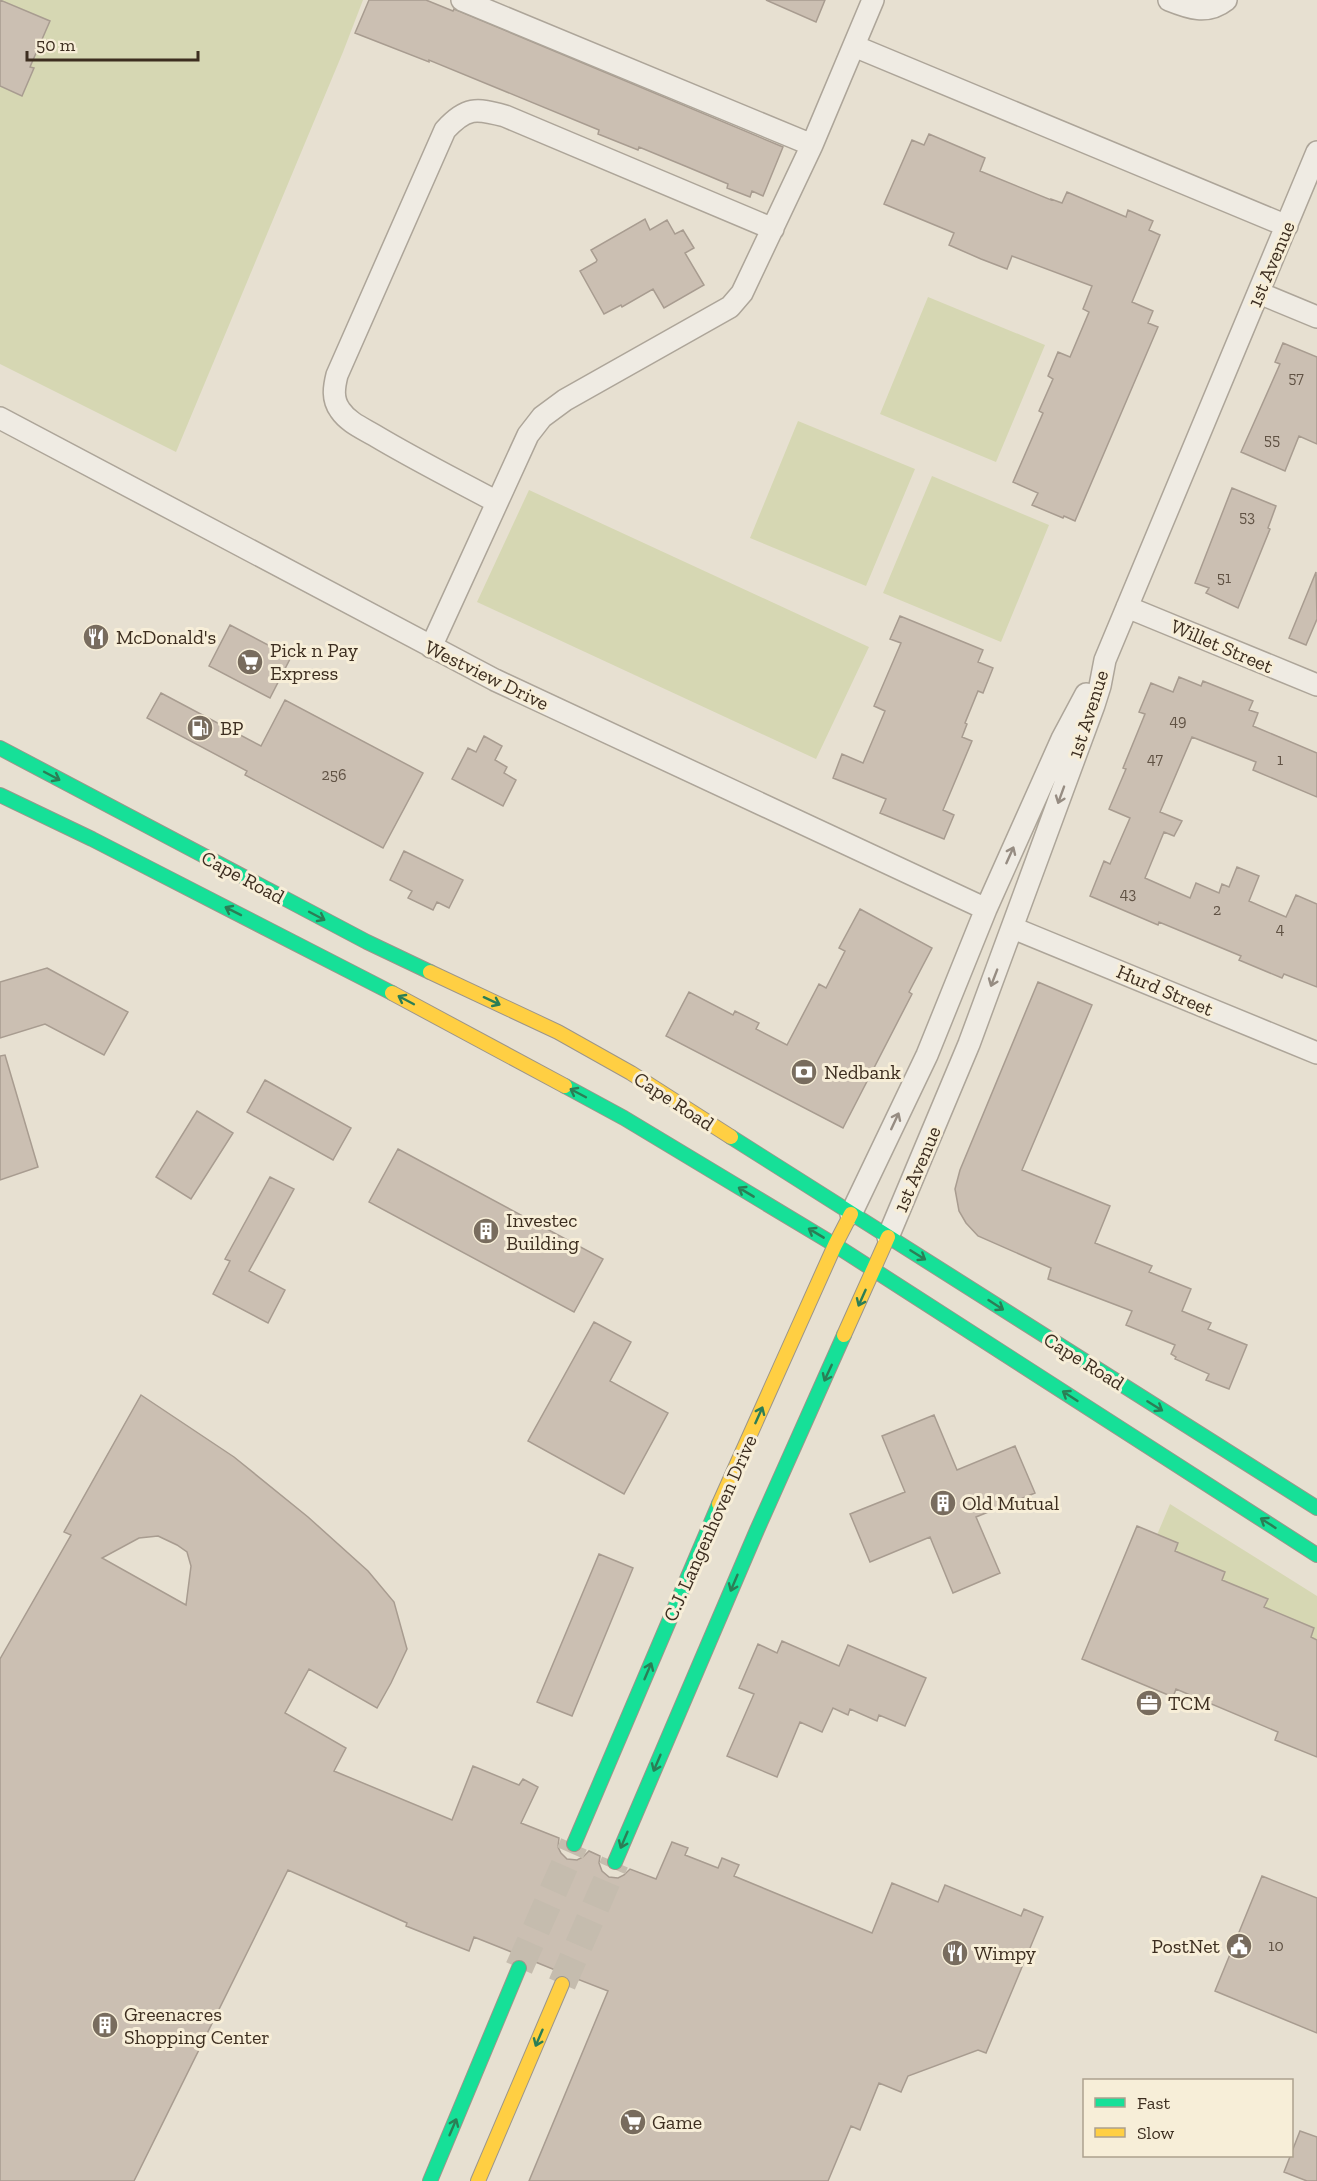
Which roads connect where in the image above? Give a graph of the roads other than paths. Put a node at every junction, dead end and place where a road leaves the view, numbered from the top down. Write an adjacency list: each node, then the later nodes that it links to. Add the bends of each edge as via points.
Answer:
1 (462, 0): 6 (street)
2 (873, 0): 5 (street)
3 (1169, 0): 4 (street, via 1201,10 1218,7)
4 (1226, 0)
5 (854, 46): 6 (street); 8 (street)
6 (812, 145): 9 (street)
7 (1317, 152): 8 (street, 1st Avenue)
8 (1287, 226): 10 (street, 1st Avenue)
9 (773, 229): 13 (street, via 750,280 730,307 565,400 542,417 528,435); 13 (street, via 505,116 471,111 453,121 445,130 337,375 335,401 349,420)
10 (1259, 293): 11 (street); 14 (street, 1st Avenue)
11 (1317, 317)
12 (1, 420): 15 (street, Westview Drive)
13 (497, 502): 15 (street)
14 (1127, 607): 16 (street, 1st Avenue); 17 (street, Willet Street)
15 (431, 647): 20 (street, Westview Drive)
16 (1105, 660): 20 (street, 1st Avenue, one-way to 16, via 1062,739); 21 (street, 1st Avenue, one-way to 21, via 1097,696)
17 (1317, 685)
18 (0, 748): 23 (main road, Cape Road, one-way to 23, via 367,942 558,1032 631,1073)
19 (0, 795): 25 (main road, Cape Road, one-way to 19, via 624,1118 355,973)
20 (986, 909): 23 (street, 1st Avenue, one-way to 20, via 927,1055)
21 (1013, 928): 22 (street, Hurd Street); 24 (street, 1st Avenue, one-way to 24, via 956,1077)
22 (1317, 1053)
23 (851, 1214): 24 (main road, Cape Road); 25 (main road, C.J. Langenhoven Drive)
24 (888, 1237): 26 (main road); 27 (main road, Cape Road, one-way to 27)
25 (835, 1245): 26 (main road, Cape Road); 29 (main road, C.J. Langenhoven Drive, one-way to 25)
26 (875, 1271): 28 (main road, Cape Road, one-way to 26); 30 (main road, one-way to 30, via 757,1530)
27 (1317, 1508)
28 (1317, 1555)
29 (574, 1844)
30 (615, 1862)
31 (519, 1968): 33 (main road, one-way to 31)
32 (562, 1984): 34 (main road, one-way to 34)
33 (430, 2181)
34 (478, 2181)

